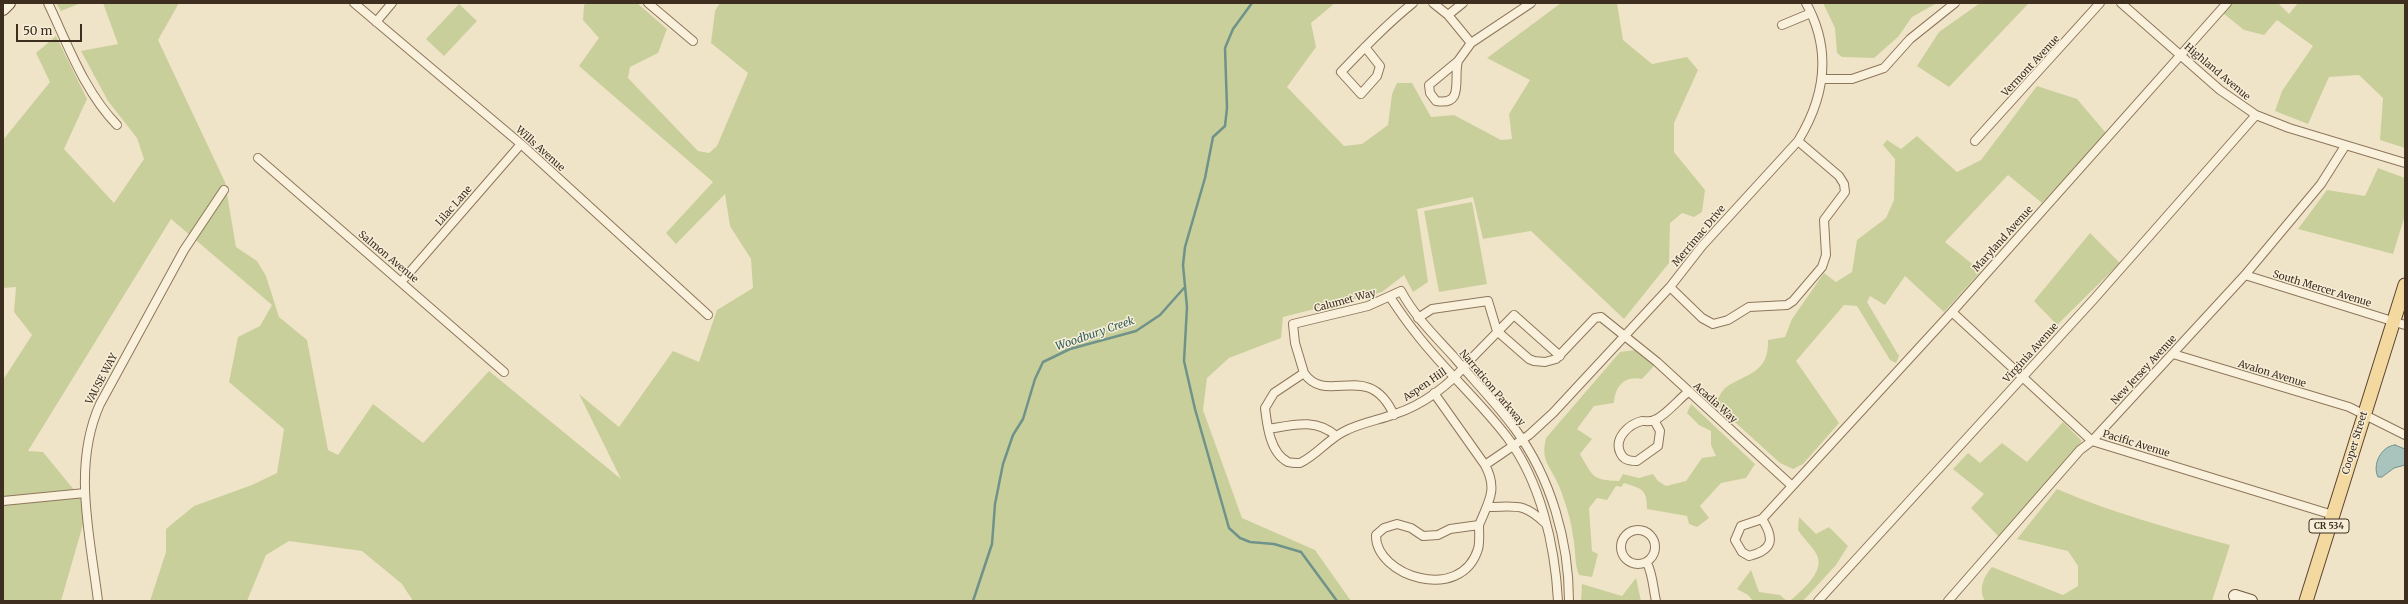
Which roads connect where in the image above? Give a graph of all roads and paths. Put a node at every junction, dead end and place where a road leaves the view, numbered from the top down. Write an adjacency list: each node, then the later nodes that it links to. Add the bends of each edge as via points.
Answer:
1 (48, 3): 25 (street, via 88,88 104,112)
2 (354, 3): 16 (street, Wills Avenue)
3 (392, 3): 16 (street)
4 (648, 3): 18 (street)
5 (1413, 3): 20 (street)
6 (1433, 3): 15 (street)
7 (1463, 3): 15 (street)
8 (1531, 3): 19 (street)
9 (1806, 3): 14 (street, Merrimac Drive)
10 (1954, 3): 23 (street, via 1910,39 1884,68 1852,79)
11 (2100, 3): 27 (street, Vermont Avenue)
12 (2121, 3): 21 (street, Highland Avenue)
13 (2227, 3): 21 (street, Maryland Avenue)
14 (1811, 13): 17 (street); 23 (street, Merrimac Drive, via 1821,44)
15 (1448, 15): 19 (street)
16 (376, 22): 28 (street, Wills Avenue)
17 (1782, 25)
18 (693, 41)
19 (1471, 43): 22 (street)
20 (1365, 46): 20 (street, via 1341,72 1361,94 1377,76 1380,66)
21 (2181, 56): 24 (street, Highland Avenue, via 2241,106); 39 (street, Maryland Avenue)
22 (1458, 61): 22 (street, via 1429,85 1430,93 1436,101 1452,100 1457,93 1455,72)
23 (1822, 78): 26 (street, Merrimac Drive, via 1818,102)
24 (2256, 115): 29 (street, Highland Avenue); 50 (street, Virginia Avenue)
25 (117, 125)
26 (1798, 141): 36 (street, Merrimac Drive, via 1702,246); 36 (street, via 1839,176 1844,184 1844,192 1824,220 1826,255 1822,267 1793,302 1780,307 1749,307 1728,320 1713,324 1702,318)
27 (1975, 141)
28 (521, 144): 34 (street, Lilac Lane); 40 (street, Wills Avenue)
29 (2345, 146): 31 (street, Highland Avenue); 33 (street, New Jersey Avenue, via 2321,184)
30 (258, 158): 34 (street, Salmon Avenue)
31 (2405, 164)
32 (224, 190): 65 (street, VAUSE WAY, via 184,250 100,404 90,427 85,450)
33 (2245, 275): 42 (street, South Mercer Avenue); 45 (street, New Jersey Avenue)
34 (402, 281): 48 (street, Salmon Avenue)
35 (2405, 285): 42 (main road, Cooper Street / CR 534)
36 (1670, 287): 44 (street, Merrimac Drive)
37 (1401, 291): 38 (street, Calumet Way); 41 (street, Narraticon Parkway)
38 (1390, 297): 49 (street, Calumet Way, via 1368,306 1293,324 1295,343); 51 (street, Narraticon Parkway, via 1415,333)
39 (1952, 312): 50 (street, Pacific Avenue); 64 (street, Maryland Avenue)
40 (708, 315)
41 (1418, 318): 43 (street, via 1432,309 1488,301); 47 (street, Narraticon Parkway)
42 (2399, 323): 54 (main road, Cooper Street / CR 534)
43 (1497, 331): 46 (street, via 1529,359 1545,362); 46 (street, Aspen Hill, via 1514,315); 47 (street, Aspen Hill)
44 (1625, 335): 46 (street, Acadia Way, via 1598,317); 52 (street, Acadia Way); 60 (street, Merrimac Drive, via 1553,413)
45 (2173, 354): 54 (street, Avalon Avenue, via 2349,407); 61 (street, New Jersey Avenue)
46 (1560, 356)
47 (1463, 368): 51 (street, Aspen Hill); 60 (street, Narraticon Parkway, via 1504,414)
48 (504, 372)
49 (1304, 373): 55 (street, Aspen Hill, via 1310,382 1317,384 1360,384 1370,387 1385,397); 57 (street, Aspen Hill, via 1274,393 1268,401 1265,408)
50 (2023, 376): 61 (street, Pacific Avenue); 78 (street, Virginia Avenue)
51 (1455, 377): 53 (street, Aspen Hill); 62 (street, Narraticon Parkway)
52 (1688, 392): 56 (street); 64 (street, Acadia Way)
53 (1434, 393): 55 (street, Aspen Hill); 63 (street)
54 (2364, 414): 58 (street, Avalon Avenue); 68 (main road, Cooper Street / CR 534)
55 (1394, 415): 59 (street, Aspen Hill, via 1346,430)
56 (1654, 420): 56 (street, via 1631,425 1618,440 1621,456 1628,461 1637,462 1658,446 1660,431)
57 (1269, 429): 59 (street, via 1314,424 1330,430); 59 (street, Aspen Hill, via 1272,442 1279,454 1288,462 1300,463 1306,460)
58 (2405, 435)
59 (1336, 436)
60 (1522, 439): 62 (street, Merrimac Drive); 76 (street, Narraticon Parkway, via 1549,491 1558,519 1566,560)
61 (2092, 441): 68 (street, Pacific Avenue); 79 (street, New Jersey Avenue, via 2080,450)
62 (1512, 446): 63 (street, Merrimac Drive); 70 (street, Narraticon Parkway, via 1542,508)
63 (1485, 465): 67 (street, via 1492,478 1492,495)
64 (1791, 485): 69 (street, Maryland Avenue)
65 (85, 493): 66 (street); 74 (street, VAUSE WAY)
66 (3, 501)
67 (1487, 507): 70 (street, via 1520,507 1531,510); 71 (street)
68 (2333, 515): 81 (main road, Cooper Street / CR 534)
69 (1762, 519): 69 (street, via 1741,526 1735,540 1742,552 1749,556 1766,550 1770,544 1768,529)
70 (1546, 524): 75 (street, Narraticon Parkway, via 1551,543)
71 (1480, 525): 71 (street, via 1423,536 1411,528 1397,524 1384,528 1376,535 1376,543 1387,560 1411,580 1431,586 1449,586 1459,581 1470,569 1478,549)
72 (1647, 563): 72 (street, via 1652,558 1654,547 1651,535 1642,530 1629,532 1624,538 1624,557 1634,564); 77 (street, via 1652,573)
73 (2235, 596): 80 (street)
74 (98, 601)
75 (1558, 601)
76 (1569, 601)
77 (1656, 601)
78 (1818, 601)
79 (1948, 601)
80 (2251, 601)
81 (2306, 601)

